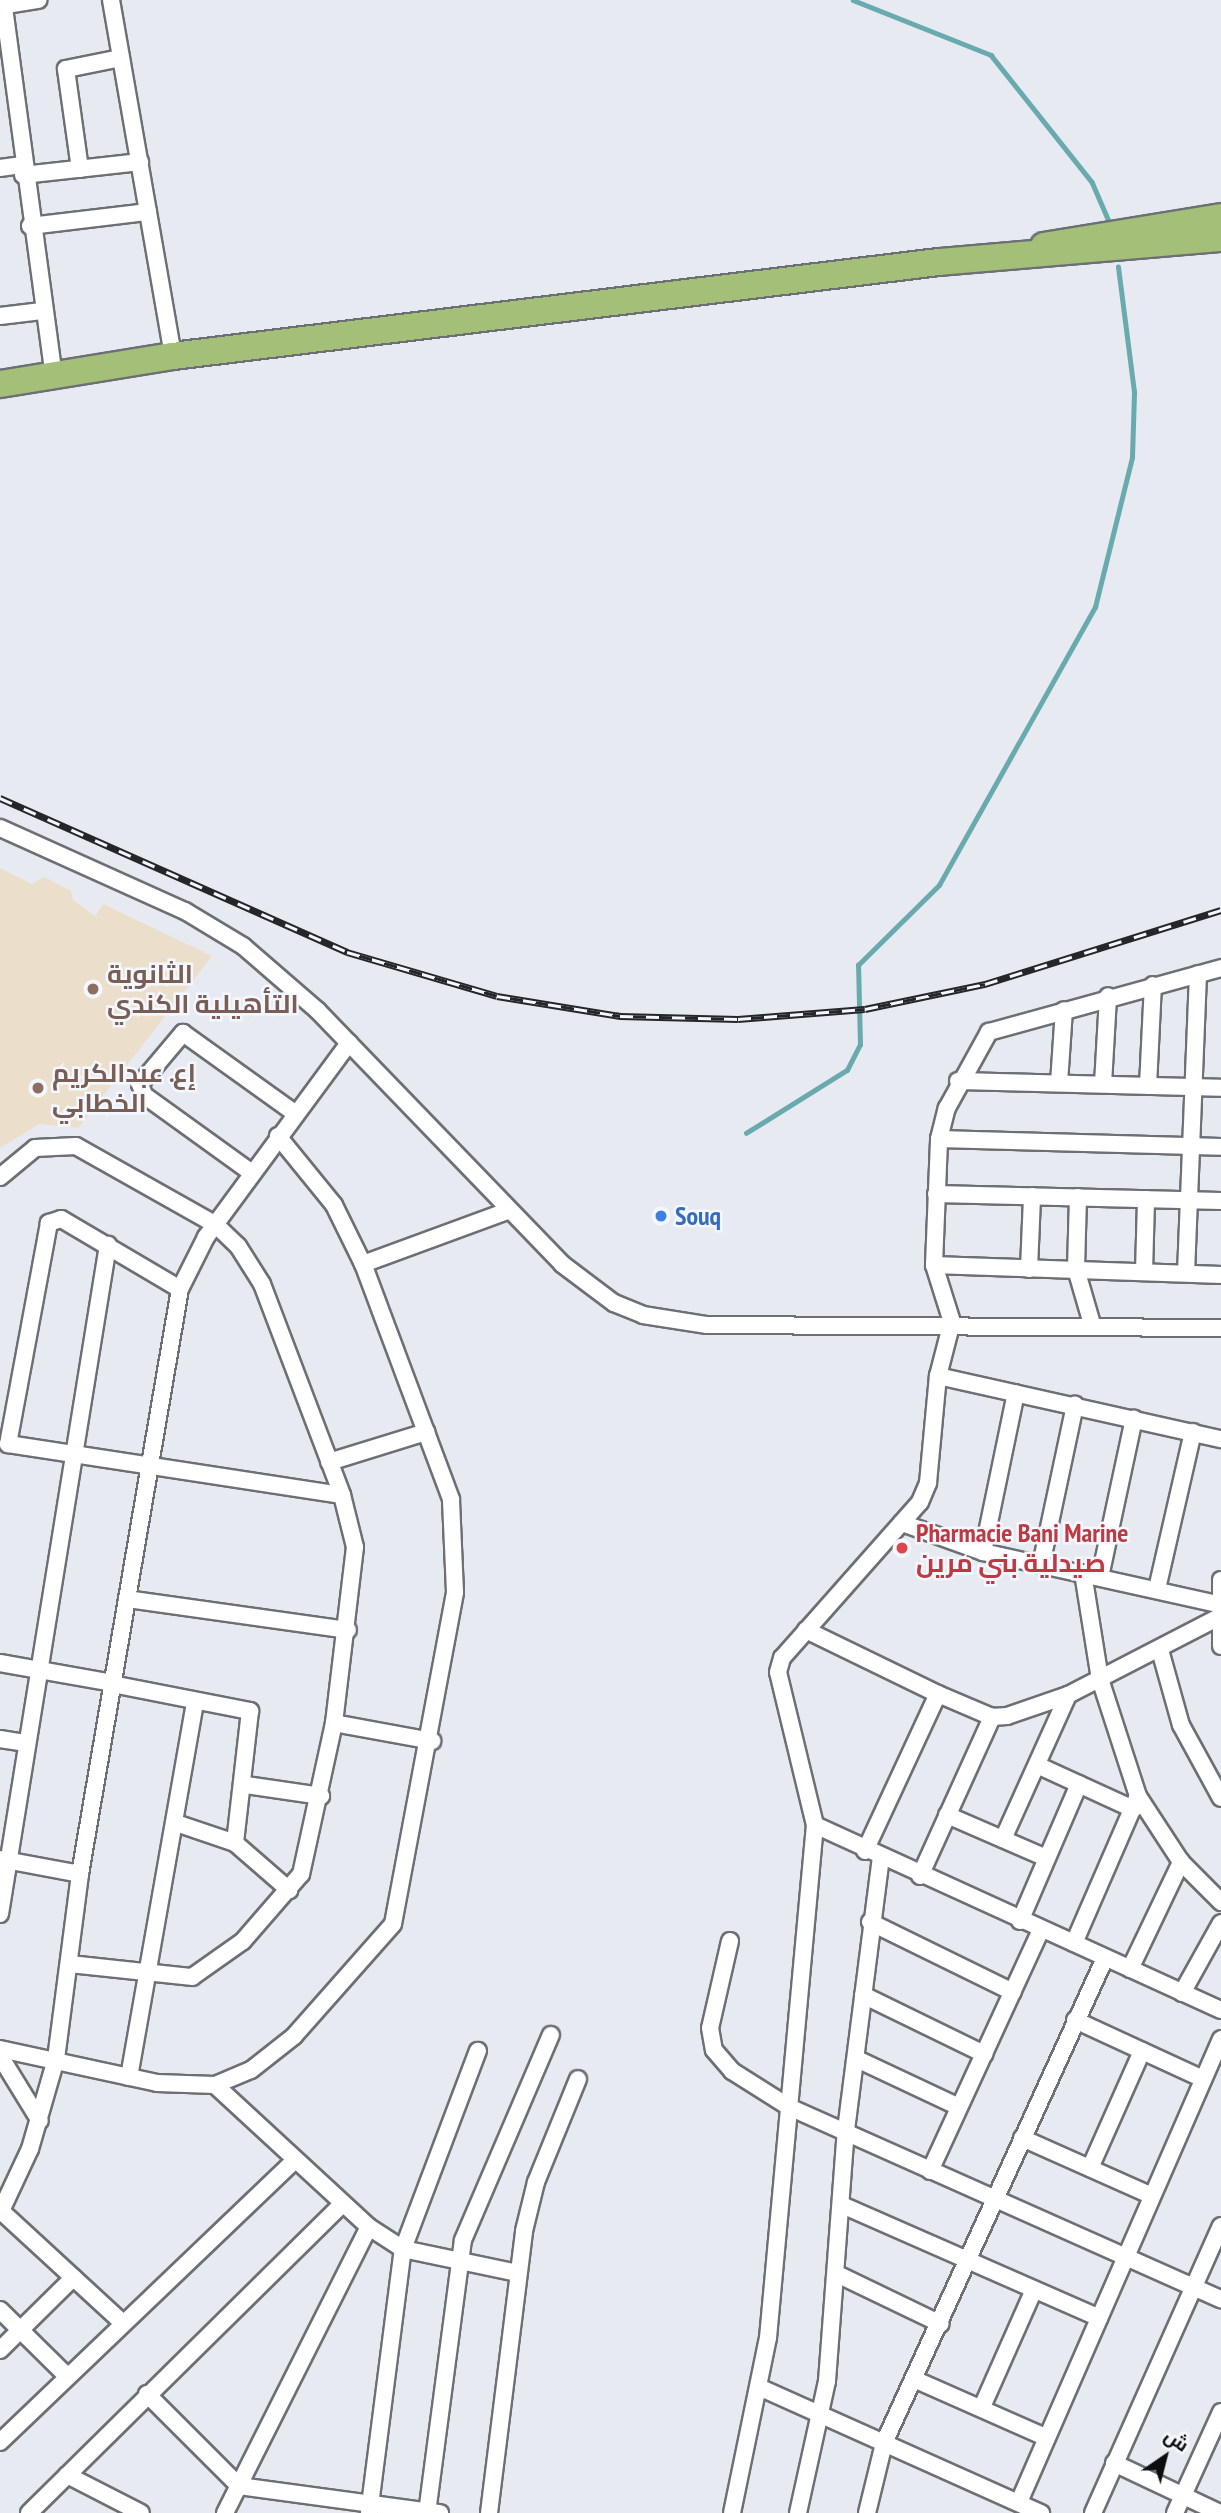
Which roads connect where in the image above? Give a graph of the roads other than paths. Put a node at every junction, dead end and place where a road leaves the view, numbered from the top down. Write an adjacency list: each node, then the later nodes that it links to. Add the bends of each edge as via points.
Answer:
1 (39, 0): 3 (street)
2 (111, 0): 4 (street)
3 (2, 4): 5 (street)
4 (121, 58): 6 (street); 8 (street, via 66,69)
5 (5, 65): 9 (street)
6 (140, 162): 8 (street); 10 (street)
7 (0, 167): 9 (street)
8 (80, 169): 9 (street)
9 (22, 170): 12 (street)
10 (148, 212): 12 (street); 17 (street)
11 (1221, 217): 14 (highway, via 1083,235)
12 (30, 226): 15 (street)
13 (1221, 237): 14 (highway, via 1081,254)
14 (1018, 254): 17 (highway)
15 (42, 311): 16 (street); 18 (street)
16 (0, 316)
17 (173, 356): 18 (highway)
18 (54, 376): 19 (highway)
19 (0, 384)
20 (0, 828): 26 (street, via 214,927 270,967)
21 (1221, 968): 22 (street)
22 (1198, 974): 23 (street); 31 (street)
23 (1153, 985): 24 (street); 30 (street)
24 (1108, 996): 25 (street); 29 (street)
25 (1064, 1010): 27 (street, via 989,1032); 28 (street)
26 (349, 1043): 33 (street); 46 (street)
27 (958, 1081): 28 (street); 35 (street)
28 (1059, 1083): 29 (street)
29 (1103, 1084): 30 (street)
30 (1148, 1086): 31 (street)
31 (1194, 1087): 32 (street); 36 (street)
32 (1221, 1088)
33 (296, 1114): 34 (street); 38 (street, via 183,1033 140,1084 144,1095)
34 (278, 1136): 38 (street); 49 (street, via 334,1205)
35 (940, 1139): 36 (street); 40 (street)
36 (1191, 1146): 37 (street); 44 (street)
37 (1221, 1147)
38 (252, 1173): 47 (street)
39 (0, 1177): 47 (street, via 35,1148 76,1146)
40 (936, 1194): 41 (street); 50 (street)
41 (1032, 1196): 42 (street); 51 (street)
42 (1079, 1197): 43 (street); 52 (street)
43 (1146, 1199): 44 (street); 53 (street)
44 (1189, 1200): 45 (street); 54 (street)
45 (1221, 1201)
46 (507, 1211): 49 (street); 57 (street, via 587,1284 643,1315 706,1325)
47 (216, 1225): 56 (street); 70 (street, via 262,1284)
48 (108, 1245): 56 (street); 67 (street, via 61,1219 49,1223); 68 (street)
49 (363, 1264): 64 (street)
50 (934, 1265): 51 (street); 57 (street)
51 (1029, 1269): 52 (street)
52 (1076, 1269): 53 (street); 58 (street)
53 (1144, 1272): 54 (street)
54 (1186, 1273): 55 (street)
55 (1221, 1275)
56 (180, 1289): 69 (street)
57 (952, 1322): 58 (street); 60 (street)
58 (1092, 1324): 59 (street)
59 (1221, 1328)
60 (938, 1376): 61 (street); 72 (street, via 928,1483)
61 (1016, 1393): 62 (street); 73 (street)
62 (1075, 1405): 63 (street); 74 (street)
63 (1134, 1419): 65 (street); 76 (street)
64 (426, 1432): 70 (street); 95 (street, via 457,1534 455,1592)
65 (1193, 1432): 66 (street); 78 (street)
66 (1221, 1439)
67 (4, 1443): 68 (street)
68 (75, 1456): 69 (street); 86 (street)
69 (149, 1462): 71 (street); 79 (street)
70 (329, 1462): 71 (street)
71 (342, 1494): 81 (street, via 355,1547)
72 (902, 1524): 73 (street); 82 (street)
73 (983, 1552): 74 (street)
74 (1041, 1565): 75 (street)
75 (1083, 1573): 76 (street); 87 (street)
76 (1100, 1577): 78 (street)
77 (1221, 1580): 80 (street)
78 (1157, 1589): 80 (street)
79 (127, 1599): 81 (street); 88 (street)
80 (1219, 1612): 83 (street); 84 (street)
81 (348, 1630): 93 (street)
82 (806, 1630): 89 (street); 105 (street, via 782,1658 777,1684)
83 (1221, 1646)
84 (1160, 1650): 87 (street); 101 (street, via 1181,1725)
85 (0, 1663): 86 (street)
86 (36, 1670): 88 (street); 96 (street)
87 (1100, 1679): 90 (street); 102 (street)
88 (112, 1683): 91 (street); 113 (street)
89 (939, 1694): 92 (street); 108 (street)
90 (1068, 1695): 92 (street); 97 (street)
91 (195, 1702): 99 (street, via 250,1711); 104 (street)
92 (992, 1717): 103 (street)
93 (334, 1723): 95 (street); 100 (street)
94 (0, 1739): 96 (street)
95 (432, 1741): 145 (street, via 393,1924 294,2036 251,2070)
96 (25, 1743): 111 (street)
97 (1037, 1765): 98 (street); 106 (street)
98 (1079, 1784): 102 (street); 109 (street)
99 (246, 1785): 100 (street); 107 (street)
100 (321, 1796): 115 (street, via 310,1855)
101 (1221, 1798)
102 (1135, 1803): 112 (street); 123 (street)
103 (947, 1815): 106 (street); 114 (street)
104 (176, 1823): 107 (street); 127 (street)
105 (816, 1825): 108 (street); 146 (street)
106 (1003, 1839): 109 (street)
107 (235, 1843): 115 (street)
108 (865, 1851): 110 (street)
109 (1044, 1857): 118 (street)
110 (881, 1858): 114 (street); 119 (street)
111 (4, 1859): 113 (street); 117 (street)
112 (1181, 1862): 116 (street); 126 (street)
113 (80, 1874): 125 (street)
114 (920, 1875): 118 (street)
115 (289, 1891): 127 (street, via 212,1966 192,1977)
116 (1219, 1895)
117 (0, 1914)
118 (1020, 1921): 121 (street)
119 (870, 1922): 128 (street); 130 (street)
120 (1221, 1923): 129 (street)
121 (1041, 1930): 123 (street); 128 (street)
122 (730, 1941): 146 (street, via 714,1997 714,2050 732,2071)
123 (1074, 1943): 124 (street)
124 (1105, 1958): 126 (street); 132 (street)
125 (71, 1964): 127 (street); 140 (street)
126 (1130, 1969): 129 (street)
127 (145, 1973): 142 (street)
128 (1013, 1992): 138 (street)
129 (1182, 1993): 131 (street)
130 (863, 1994): 138 (street); 141 (street)
131 (1221, 2010)
132 (1075, 2020): 137 (street); 150 (street)
133 (551, 2035): 164 (street, via 466,2229)
134 (1221, 2039): 144 (street)
135 (0, 2049): 140 (street)
136 (478, 2051): 161 (street)
137 (1142, 2051): 144 (street); 152 (street)
138 (984, 2054): 147 (street)
139 (0, 2056): 148 (street)
140 (56, 2059): 142 (street); 148 (street)
141 (859, 2060): 147 (street); 149 (street)
142 (129, 2077): 145 (street)
143 (578, 2079): 165 (street, via 536,2182)
144 (1203, 2079): 154 (street)
145 (215, 2085): 151 (street)
146 (789, 2107): 149 (street); 179 (street)
147 (959, 2107): 153 (street)
148 (40, 2121): 158 (street)
149 (846, 2130): 153 (street); 157 (street)
150 (1022, 2138): 152 (street); 155 (street)
151 (294, 2161): 156 (street); 173 (street)
152 (1090, 2168): 154 (street)
153 (930, 2171): 155 (street)
154 (1152, 2196): 163 (street)
155 (996, 2202): 162 (street); 163 (street)
156 (342, 2204): 160 (street); 180 (street)
157 (842, 2205): 162 (street); 166 (street)
158 (1, 2212): 167 (street)
159 (1221, 2226): 168 (street)
160 (369, 2227): 161 (street); 189 (street)
161 (402, 2249): 164 (street); 192 (street)
162 (969, 2259): 169 (street); 174 (street)
163 (1124, 2259): 168 (street); 172 (street)
164 (460, 2264): 165 (street); 193 (street)
165 (518, 2273): 197 (street)
166 (837, 2274): 174 (street); 183 (street)
167 (73, 2278): 173 (street); 175 (street)
168 (1193, 2286): 170 (street); 187 (street)
169 (1033, 2292): 172 (street); 181 (street)
170 (1221, 2300)
171 (0, 2310): 175 (street)
172 (1099, 2318): 184 (street)
173 (123, 2323): 177 (street)
174 (941, 2324): 178 (street)
175 (21, 2329): 176 (street); 177 (street)
176 (0, 2350)
177 (68, 2377): 185 (street)
178 (916, 2380): 181 (street); 186 (street)
179 (761, 2388): 183 (street); 198 (street)
180 (147, 2394): 188 (street); 189 (street)
181 (982, 2407): 184 (street)
182 (1221, 2412): 190 (street)
183 (822, 2415): 186 (street); 199 (street)
184 (1043, 2436): 191 (street)
185 (0, 2442)
186 (884, 2442): 191 (street); 200 (street)
187 (1114, 2463): 190 (street); 202 (street)
188 (67, 2475): 194 (street); 195 (street)
189 (239, 2486): 192 (street); 196 (street)
190 (1182, 2496): 203 (street); 204 (street)
191 (1019, 2502): 201 (street)
192 (370, 2507): 193 (street)
193 (432, 2512)
194 (29, 2513)
195 (141, 2513)
196 (225, 2513)
197 (489, 2513)
198 (732, 2513)
199 (798, 2513)
200 (867, 2513)
201 (1041, 2513)
202 (1093, 2513)
203 (1175, 2513)
204 (1220, 2513)

